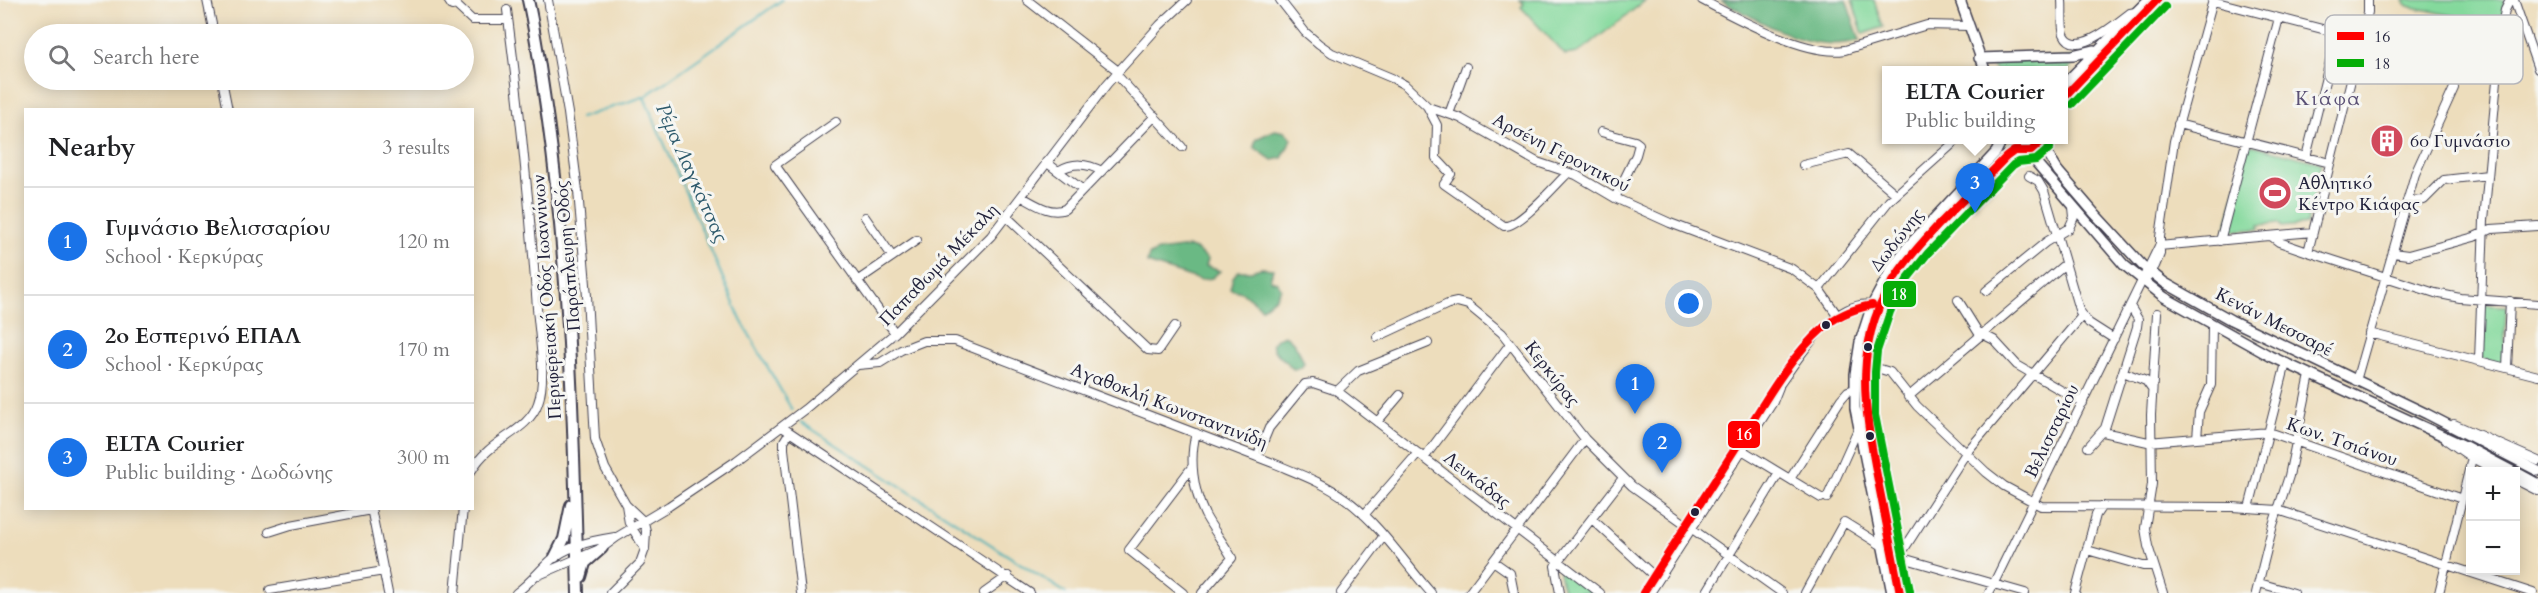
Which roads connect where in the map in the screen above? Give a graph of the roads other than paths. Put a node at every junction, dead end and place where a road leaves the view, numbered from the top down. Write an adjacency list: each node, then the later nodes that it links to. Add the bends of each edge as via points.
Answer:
1 (207, 0): 24 (street)
2 (448, 0): 16 (street, via 452,6)
3 (528, 0): 157 (highway, Περιφερειακή Οδός Ιωαννίνων, via 564,259)
4 (548, 0): 161 (street, Παράπλευρη Οδός, via 578,191 595,440 601,461)
5 (1027, 0): 33 (street)
6 (1187, 0): 33 (street, Παπαθωμά Μέκαλη)
7 (1280, 0): 41 (street, Αρσένη Γεροντικού, via 1319,44 1405,85)
8 (1702, 0): 25 (street, via 1794,42 1831,51 1933,24)
9 (1960, 0): 25 (main road)
10 (2062, 0): 18 (street, via 2064,33 2074,43 2095,38)
11 (2148, 0): 18 (main road)
12 (2157, 0): 40 (main road)
13 (2213, 0): 22 (street); 46 (street)
14 (2368, 0): 19 (street)
15 (2512, 0): 20 (street); 21 (street)
16 (458, 3): 23 (street, via 472,20)
17 (507, 10): 23 (street)
18 (2136, 12): 28 (main road)
19 (2367, 15)
20 (2504, 15)
21 (2518, 15)
22 (2279, 18): 27 (street); 48 (street)
23 (508, 21): 146 (street, via 528,182 541,388 531,416 490,447)
24 (212, 24)
25 (1968, 26): 29 (main road)
26 (2523, 29): 32 (street)
27 (2325, 30)
28 (2096, 50): 29 (main road, via 2073,55); 34 (main road)
29 (1979, 58): 30 (main road)
30 (1983, 66)
31 (1466, 67): 43 (street)
32 (2538, 69)
33 (1117, 72): 44 (street); 58 (street, Παπαθωμά Μέκαλη)
34 (2068, 80)
35 (2325, 81): 57 (street)
36 (2350, 84): 59 (street)
37 (2497, 84): 64 (street)
38 (2454, 88): 70 (street)
39 (224, 90): 42 (street)
40 (2068, 93)
41 (1428, 107): 43 (street, Αρσένη Γεροντικού); 63 (street, via 1437,127 1436,158 1451,174 1444,184 1504,225 1519,220)
42 (228, 108)
43 (1449, 114): 63 (street, Αρσένη Γεροντικού, via 1537,162)
44 (1155, 116): 54 (street); 62 (street)
45 (836, 122): 88 (street, via 775,165)
46 (2178, 124): 48 (street); 81 (street)
47 (1601, 132): 69 (street, via 1639,144)
48 (2246, 141): 57 (street); 80 (street)
49 (1952, 144): 67 (street)
50 (2000, 144): 96 (main road, Δωδώνης, via 1901,255)
51 (2006, 144): 55 (main road, Δωδώνης)
52 (2038, 144): 56 (main road)
53 (2044, 144): 86 (main road, Κενάν Μεσσαρέ, via 2058,171)
54 (1182, 147)
55 (2014, 151): 56 (main road); 96 (main road, Δωδώνης, via 1911,256)
56 (2027, 152): 71 (main road, Κενάν Μεσσαρέ)
57 (2306, 157): 59 (street)
58 (1046, 162): 61 (street); 68 (street, Παπαθωμά Μέκαλη)
59 (2330, 163): 75 (street)
60 (1803, 165): 67 (street, via 1849,154)
61 (1058, 171): 62 (street, via 1079,164); 66 (street)
62 (1102, 171): 66 (street)
63 (1568, 172): 69 (street, Αρσένη Γεροντικού)
64 (2488, 175): 70 (street, via 2448,179 2428,198); 76 (street)
65 (2029, 176): 77 (street, via 2044,191)
66 (1083, 190): 68 (street, via 1067,208 1058,211 1042,208)
67 (1896, 194): 90 (street)
68 (1022, 197): 73 (street, Παπαθωμά Μέκαλη)
69 (1615, 198): 90 (street, Αρσένη Γεροντικού, via 1780,264)
70 (2407, 201): 83 (street)
71 (2073, 207): 77 (street, via 2070,227); 89 (main road, Κενάν Μεσσαρέ)
72 (866, 217): 84 (street)
73 (1007, 217): 102 (street, via 1148,350 1158,351); 103 (street, Παπαθωμά Μέκαλη)
74 (2538, 226): 76 (street)
75 (2313, 232): 78 (street); 82 (street)
76 (2484, 232): 83 (street, via 2408,255); 92 (street)
77 (2058, 235): 85 (street); 91 (street)
78 (2271, 236): 80 (street); 82 (street)
79 (917, 240): 84 (street)
80 (2220, 241): 81 (street)
81 (2159, 246): 86 (street, via 2160,256)
82 (2308, 252): 87 (street)
83 (2393, 253): 87 (street)
84 (892, 256): 88 (street)
85 (2065, 264): 100 (street); 105 (street)
86 (2149, 271): 89 (street, Βελισσαρίου); 119 (main road, Κενάν Μεσσαρέ, via 2231,320)
87 (2385, 279): 92 (street, via 2435,293); 104 (street)
88 (857, 281): 103 (street)
89 (2142, 282): 97 (street, Βελισσαρίου); 101 (main road, Κενάν Μεσσαρέ)
90 (1819, 289): 99 (street, Αρσένη Γεροντικού)
91 (1986, 291)
92 (2481, 299): 94 (street); 110 (street)
93 (1958, 300): 105 (street)
94 (2510, 301): 95 (street); 113 (street)
95 (2538, 304)
96 (1876, 306): 99 (street, via 1861,306); 114 (main road, Δωδώνης); 121 (main road, Δωδώνης, via 1860,344)
97 (2130, 306): 107 (street, Βελισσαρίου); 116 (street, via 2138,322)
98 (2157, 313): 123 (street)
99 (1838, 316): 120 (street, via 1806,345)
100 (2082, 316): 107 (street); 115 (street)
101 (2212, 325): 111 (main road, Κενάν Μεσσαρέ); 135 (street, via 2211,385 2199,412)
102 (1175, 326)
103 (895, 333): 112 (street, Παπαθωμά Μέκαλη)
104 (2369, 333): 110 (street); 119 (street)
105 (1982, 334): 115 (street, via 1994,340 2018,365); 125 (street)
106 (1377, 337): 109 (street, Κερκύρας, via 1458,302 1494,325)
107 (2114, 339): 126 (street, Βελισσαρίου)
108 (1428, 343): 122 (street, via 1358,371)
109 (1510, 344): 136 (street, Κερκύρας); 142 (street)
110 (2479, 361): 113 (street)
111 (2286, 363): 117 (main road, Κενάν Μεσσαρέ); 132 (street)
112 (858, 365): 130 (street, Παπαθωμά Μέκαλη); 133 (street, Αγαθοκλή Κωνσταντινίδη, via 880,363 924,341 955,340)
113 (2507, 368): 118 (street)
114 (1864, 371): 125 (street, via 1886,370); 185 (main road, Δωδώνης, via 1865,416)
115 (2033, 372): 126 (street); 141 (street)
116 (2123, 372): 123 (street, via 2148,382); 131 (street)
117 (2310, 375): 134 (main road, Κενάν Μεσσαρέ); 138 (street)
118 (2538, 376)
119 (2356, 381): 127 (main road, Κενάν Μεσσαρέ)
120 (1779, 385): 140 (street, via 1773,402); 172 (street, via 1767,397)
121 (1855, 389): 129 (main road, Δωδώνης); 154 (street, via 1841,399)
122 (1337, 391): 128 (street, Λευκάδας); 143 (street, via 1305,384 1267,430)
123 (2152, 391): 137 (street)
124 (1400, 395): 128 (street)
125 (1908, 397): 141 (street)
126 (2083, 403): 160 (street, Βελισσαρίου)
127 (2427, 414): 145 (street); 150 (main road, Κενάν Μεσσαρέ)
128 (1377, 422): 142 (street, Λευκάδας)
129 (1858, 429): 154 (street, via 1824,498); 178 (main road, Δωδώνης)
130 (785, 430): 171 (street, Παπαθωμά Μέκαλη); 192 (street); 204 (street)
131 (2103, 432): 137 (street, Κων. Τσιάνου); 139 (street)
132 (2269, 432): 135 (street, Κων. Τσιάνου); 138 (street, Κων. Τσιάνου); 164 (street)
133 (1196, 433): 143 (street, Αγαθοκλή Κωνσταντινίδη); 147 (street)
134 (2440, 436): 144 (street); 149 (main road, Κενάν Μεσσαρέ)
135 (2197, 438): 137 (street, Κων. Τσιάνου)
136 (1585, 439): 153 (street, Κερκύρας); 174 (street)
137 (2152, 442): 163 (street)
138 (2297, 443): 159 (street, Κων. Τσιάνου); 168 (street)
139 (2088, 447)
140 (1742, 450): 151 (street); 172 (street)
141 (1966, 453): 160 (street, via 1996,480); 185 (street)
142 (1421, 455): 169 (street); 174 (street, Λευκάδας)
143 (1257, 457): 169 (street, Αγαθοκλή Κωνσταντινίδη, via 1323,485)
144 (2472, 458): 148 (street); 159 (street)
145 (2538, 461)
146 (474, 467)
147 (1192, 467): 207 (street, via 1129,550); 208 (street, via 1205,514 1233,558)
148 (2491, 467)
149 (2505, 467)
150 (2538, 471)
151 (1779, 473): 154 (street); 183 (street)
152 (2520, 475): 156 (main road, Κενάν Μεσσαρέ)
153 (1623, 478): 170 (street); 172 (street, Κερκύρας)
154 (1790, 479)
155 (2520, 482): 158 (street)
156 (2538, 484)
157 (575, 490): 182 (highway, Περιφερειακή Οδός Ιωαννίνων); 184 (highway, via 564,539)
158 (2538, 491)
159 (2462, 500): 188 (street)
160 (2034, 502): 162 (street, via 2041,506); 196 (street, Βελισσαρίου)
161 (626, 505): 171 (street, Παράπλευρη Οδός); 173 (street, Παράπλευρη Οδός)
162 (2102, 506): 163 (street); 181 (street)
163 (2149, 506): 164 (street); 189 (street, via 2145,532)
164 (2250, 508): 168 (street)
165 (366, 510): 175 (street)
166 (371, 510): 190 (street)
167 (463, 510): 200 (street)
168 (2278, 510): 188 (street); 194 (street)
169 (1364, 515): 177 (street, Αγαθοκλή Κωνσταντινίδη)
170 (1592, 519): 187 (street); 193 (street)
171 (644, 522): 173 (street, Παπαθωμά Μέκαλη); 180 (street)
172 (1688, 528): 183 (street, Κερκύρας); 193 (street); 216 (street)
173 (632, 529): 176 (street, Παπαθωμά Μέκαλη); 180 (street, Παράπλευρη Οδός)
174 (1517, 529): 186 (street); 187 (street, Λευκάδας)
175 (269, 532)
176 (616, 537): 179 (street); 182 (street)
177 (1383, 537): 209 (street); 210 (street, Αγαθοκλή Κωνσταντινίδη)
178 (1881, 545): 219 (street, via 1844,522); 220 (main road, Δωδώνης)
179 (602, 548): 182 (street); 198 (highway, via 585,563)
180 (645, 549): 203 (street, via 640,563)
181 (2087, 550): 189 (street); 224 (street)
182 (577, 552): 184 (street); 191 (street); 198 (highway, Περιφερειακή Οδός Ιωαννίνων)
183 (1728, 556): 217 (street); 218 (street, Κερκύρας)
184 (555, 557): 191 (street)
185 (1895, 557): 196 (street); 221 (main road, Δωδώνης)
186 (1493, 561): 211 (street); 212 (street, via 1510,573)
187 (1558, 561): 213 (street, via 1555,567); 214 (street, Λευκάδας)
188 (2446, 564): 228 (street); 229 (street)
189 (2154, 566): 225 (street)
190 (384, 571): 197 (street); 199 (street)
191 (539, 574): 195 (street)
192 (1008, 576): 205 (street); 206 (street)
193 (1654, 576): 215 (street)
194 (2259, 582): 226 (street); 227 (street)
195 (527, 584): 201 (street); 202 (street)
196 (1993, 584): 222 (street, Βελισσαρίου); 223 (street)
197 (270, 590)
198 (578, 591)
199 (388, 593)
200 (455, 593)
201 (516, 593)
202 (531, 593)
203 (610, 593)
204 (801, 593)
205 (984, 593)
206 (1030, 593)
207 (1183, 593)
208 (1202, 593)
209 (1341, 593)
210 (1431, 593)
211 (1469, 593)
212 (1514, 593)
213 (1560, 593)
214 (1600, 593)
215 (1643, 593)
216 (1650, 593)
217 (1706, 593)
218 (1782, 593)
219 (1805, 593)
220 (1892, 593)
221 (1900, 593)
222 (1989, 593)
223 (2025, 593)
224 (2075, 593)
225 (2163, 593)
226 (2256, 593)
227 (2294, 593)
228 (2439, 593)
229 (2533, 593)

